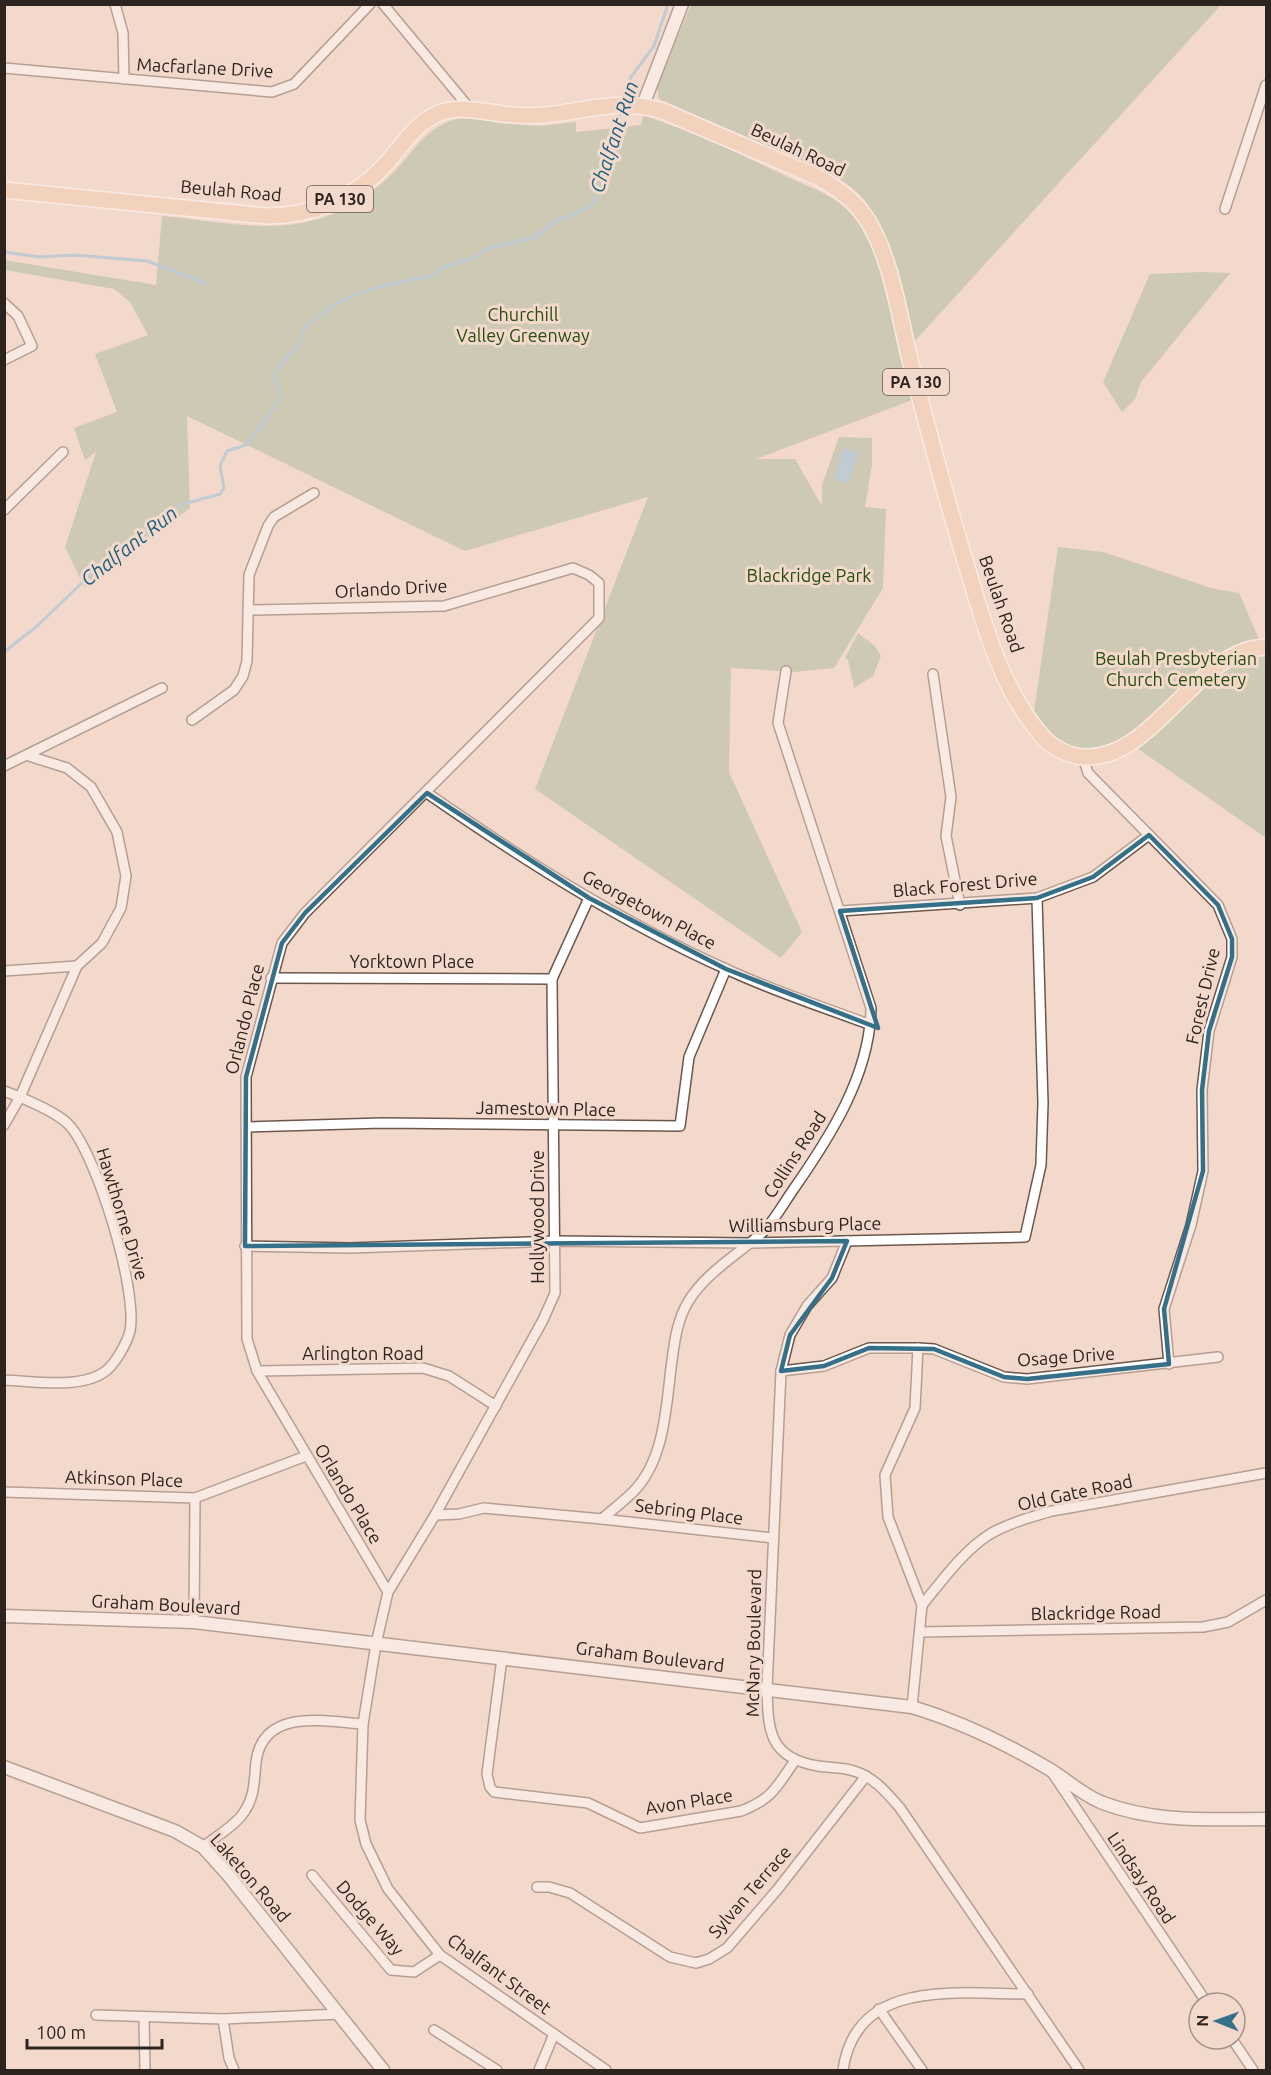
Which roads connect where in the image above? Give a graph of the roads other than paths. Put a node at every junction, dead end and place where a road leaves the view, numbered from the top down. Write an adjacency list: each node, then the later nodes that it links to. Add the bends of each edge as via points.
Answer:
1 (115, 4): 6 (street, via 123,33)
2 (370, 4): 6 (street, Macfarlane Drive, via 294,84 272,92)
3 (383, 4): 9 (street)
4 (682, 4): 8 (street)
5 (4, 68): 6 (street, Macfarlane Drive)
6 (124, 80)
7 (1266, 85): 11 (street)
8 (638, 104): 9 (main road, Beulah Road / PA 130, via 612,104 556,116); 25 (main road, Beulah Road / PA 130, via 817,177 842,191 867,219 894,294 949,508 990,639 1024,711 1041,735 1060,751)
9 (471, 110): 10 (main road, Beulah Road / PA 130, via 433,116 358,188 327,206 292,216)
10 (4, 190)
11 (1225, 209)
12 (4, 303): 13 (street, via 18,316 32,346)
13 (4, 360)
14 (63, 452): 16 (street)
15 (314, 493): 18 (street, via 274,517 268,526 249,575)
16 (4, 510)
17 (599, 584): 18 (street, Orlando Drive, via 573,568 444,606); 27 (street, Orlando Place, via 599,618)
18 (248, 610): 23 (street, via 243,676 234,690)
19 (1266, 647): 25 (main road, via 1226,661 1125,745)
20 (786, 671): 32 (street, Collins Road, via 778,723)
21 (933, 674): 31 (street, via 951,797 946,836)
22 (162, 688): 24 (street)
23 (192, 720)
24 (29, 756): 26 (street); 33 (street, via 67,768 91,787 117,831 126,876 121,908 102,943)
25 (1083, 757): 28 (street, Forest Drive, via 1088,773)
26 (4, 766)
27 (427, 793): 29 (street, Georgetown Place); 36 (street, Orlando Place, via 305,913 282,943)
28 (1149, 835): 30 (street, Black Forest Drive, via 1093,877); 50 (street, Forest Drive, via 1218,905 1232,939 1232,957 1209,1032 1202,1090 1203,1171 1191,1225 1164,1309)
29 (589, 898): 34 (street, Georgetown Place); 37 (street, Hollywood Drive)
30 (1037, 898): 31 (street, Black Forest Drive); 45 (street, Williamsburg Place, via 1043,1091 1041,1165 1025,1237)
31 (960, 904): 32 (street, Black Forest Drive)
32 (840, 911): 38 (street, Collins Road, via 872,1008)
33 (77, 966): 35 (street); 40 (street)
34 (726, 969): 38 (street, Georgetown Place); 42 (street, Jamestown Place, via 689,1057 680,1126)
35 (4, 971)
36 (272, 978): 37 (street, Yorktown Place); 43 (street, Orlando Place, via 246,1077)
37 (552, 979): 42 (street, Hollywood Drive)
38 (871, 1025): 46 (street, Collins Road, via 852,1090 828,1140 766,1229)
39 (4, 1091): 40 (street, Hawthorne Drive)
40 (20, 1097): 41 (street); 53 (street, Hawthorne Drive, via 67,1123 93,1166 125,1267 130,1332 106,1370 77,1382)
41 (4, 1125)
42 (554, 1126): 43 (street, Jamestown Place, via 382,1123); 44 (street, Hollywood Drive)
43 (248, 1127): 47 (street, Orlando Place)
44 (556, 1241): 46 (street, Williamsburg Place); 47 (street, Williamsburg Place, via 350,1248); 54 (street, Hollywood Drive, via 555,1293)
45 (847, 1241): 46 (street, Williamsburg Place); 52 (street, McNary Boulevard, via 832,1278 807,1306 790,1335)
46 (749, 1243): 60 (street, Collins Road, via 708,1277 687,1303 675,1335 659,1448 634,1491)
47 (244, 1246): 51 (street, Orlando Place, via 246,1339)
48 (918, 1348): 50 (street, Osage Drive, via 946,1353 1004,1377 1027,1379); 52 (street, Osage Drive, via 869,1348 824,1366); 64 (street, via 915,1408 885,1475 885,1495 888,1517)
49 (1218, 1358): 50 (street, Osage Drive)
50 (1168, 1365)
51 (257, 1371): 54 (street, Arlington Road, via 423,1368 449,1376); 55 (street, Orlando Place)
52 (781, 1371): 61 (street, McNary Boulevard)
53 (4, 1380)
54 (495, 1406): 59 (street, Hollywood Drive)
55 (306, 1456): 58 (street, Atkinson Place); 62 (street, Orlando Place)
56 (1266, 1473): 64 (street, Old Gate Road, via 1021,1520 990,1534 970,1550)
57 (4, 1492): 58 (street, Atkinson Place)
58 (195, 1498): 66 (street)
59 (435, 1515): 60 (street, via 484,1508); 62 (street, Hollywood Drive)
60 (602, 1519): 61 (street, Sebring Place)
61 (773, 1538): 70 (street, McNary Boulevard)
62 (388, 1592): 68 (street, Hollywood Drive)
63 (1266, 1600): 67 (street, Blackridge Road, via 1228,1622 1197,1628)
64 (922, 1605): 67 (street)
65 (4, 1616): 66 (street, Graham Boulevard)
66 (194, 1622): 68 (street, Graham Boulevard)
67 (920, 1632): 71 (street)
68 (376, 1644): 69 (street, Graham Boulevard); 72 (street, Chalfant Street)
69 (502, 1658): 70 (street, Graham Boulevard); 73 (street, Avon Place, via 487,1774 494,1792 588,1803 640,1828 756,1806 767,1800)
70 (767, 1688): 71 (street, Graham Boulevard); 73 (street, McNary Boulevard, via 774,1740)
71 (912, 1707): 75 (street, Graham Boulevard, via 956,1720)
72 (363, 1724): 78 (street, via 299,1721 278,1725 265,1737 257,1760 255,1791 242,1815); 81 (street, Chalfant Street, via 360,1820 366,1844 388,1889)
73 (794, 1762): 76 (street, via 853,1770)
74 (4, 1767): 78 (street, Laketon Road, via 175,1831)
75 (1050, 1770): 77 (street, Graham Boulevard, via 1100,1802 1132,1813); 82 (street, Lindsay Road)
76 (866, 1776): 80 (street, Sylvan Terrace, via 727,1948 709,1959 688,1963 670,1957 570,1893); 83 (street, via 900,1808)
77 (1266, 1820)
78 (203, 1847): 85 (street, Laketon Road)
79 (312, 1875): 81 (street, Dodge Way, via 391,1970 414,1972)
80 (537, 1887)
81 (440, 1955): 90 (street, Chalfant Street)
82 (1199, 1991)
83 (1028, 1994): 84 (street, via 926,1994 908,1996); 100 (street)
84 (879, 2009): 98 (street, via 849,2043); 99 (street)
85 (340, 2014): 88 (street); 94 (street, Laketon Road)
86 (96, 2015): 87 (street)
87 (144, 2018): 88 (street); 92 (street)
88 (223, 2019): 93 (street)
89 (434, 2030): 95 (street)
90 (554, 2034): 96 (street); 97 (street, Chalfant Street)
91 (1240, 2051): 101 (street)
92 (145, 2070)
93 (234, 2070)
94 (383, 2070)
95 (497, 2070)
96 (539, 2070)
97 (606, 2070)
98 (843, 2070)
99 (922, 2070)
100 (1079, 2070)
101 (1253, 2070)

